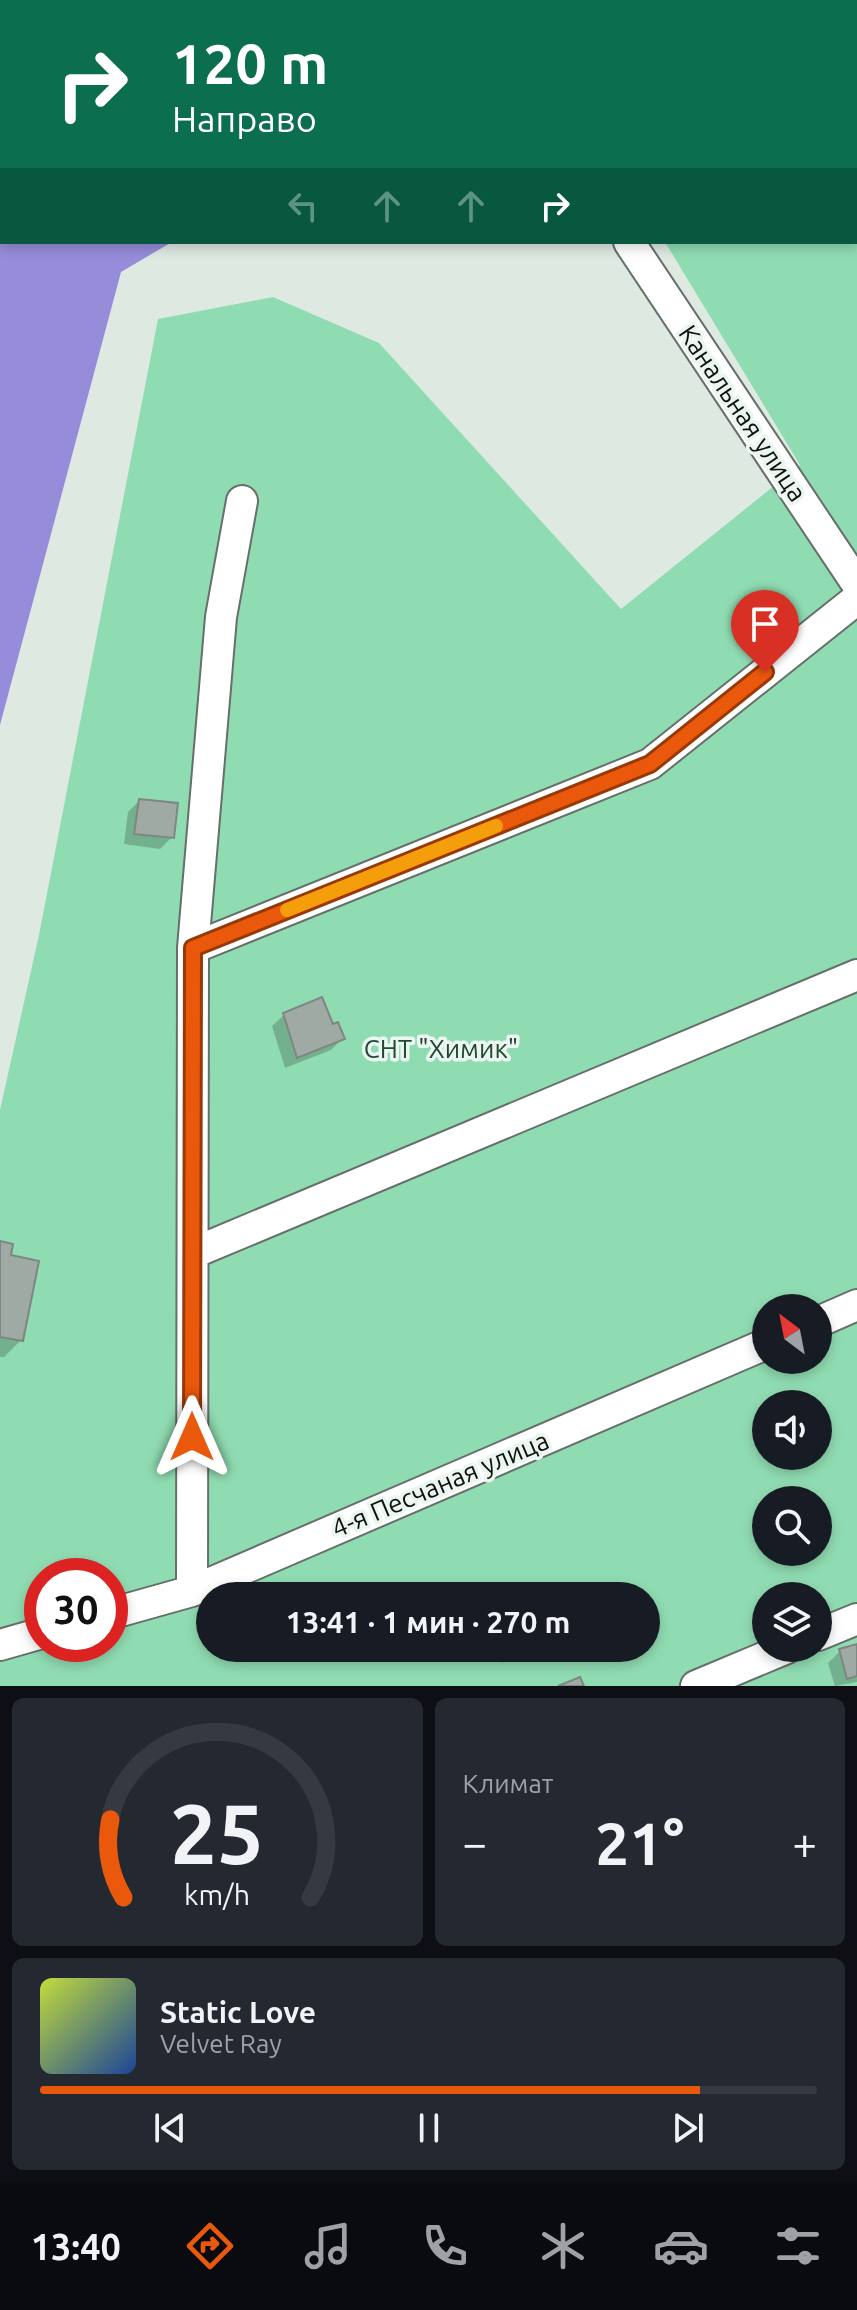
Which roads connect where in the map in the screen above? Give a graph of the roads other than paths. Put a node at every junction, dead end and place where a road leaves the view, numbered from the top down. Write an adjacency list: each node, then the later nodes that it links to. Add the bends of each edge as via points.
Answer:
1 (630, 244): 3 (street, Канальная улица)
2 (242, 501): 6 (street, via 221,617)
3 (847, 548): 4 (street, Канальная улица)
4 (857, 584)
5 (857, 599): 6 (street, via 650,764)
6 (193, 948): 8 (street)
7 (857, 975): 8 (street)
8 (193, 1253): 12 (street)
9 (857, 1305): 10 (street)
10 (832, 1316)
11 (752, 1350): 12 (street, 4-я Песчаная улица)
12 (192, 1591): 13 (street, 4-я Песчаная улица)
13 (128, 1609)
14 (857, 1619): 15 (street)
15 (832, 1629)
16 (24, 1638): 17 (street)
17 (0, 1645)
18 (753, 1662): 19 (street)
19 (696, 1686)

